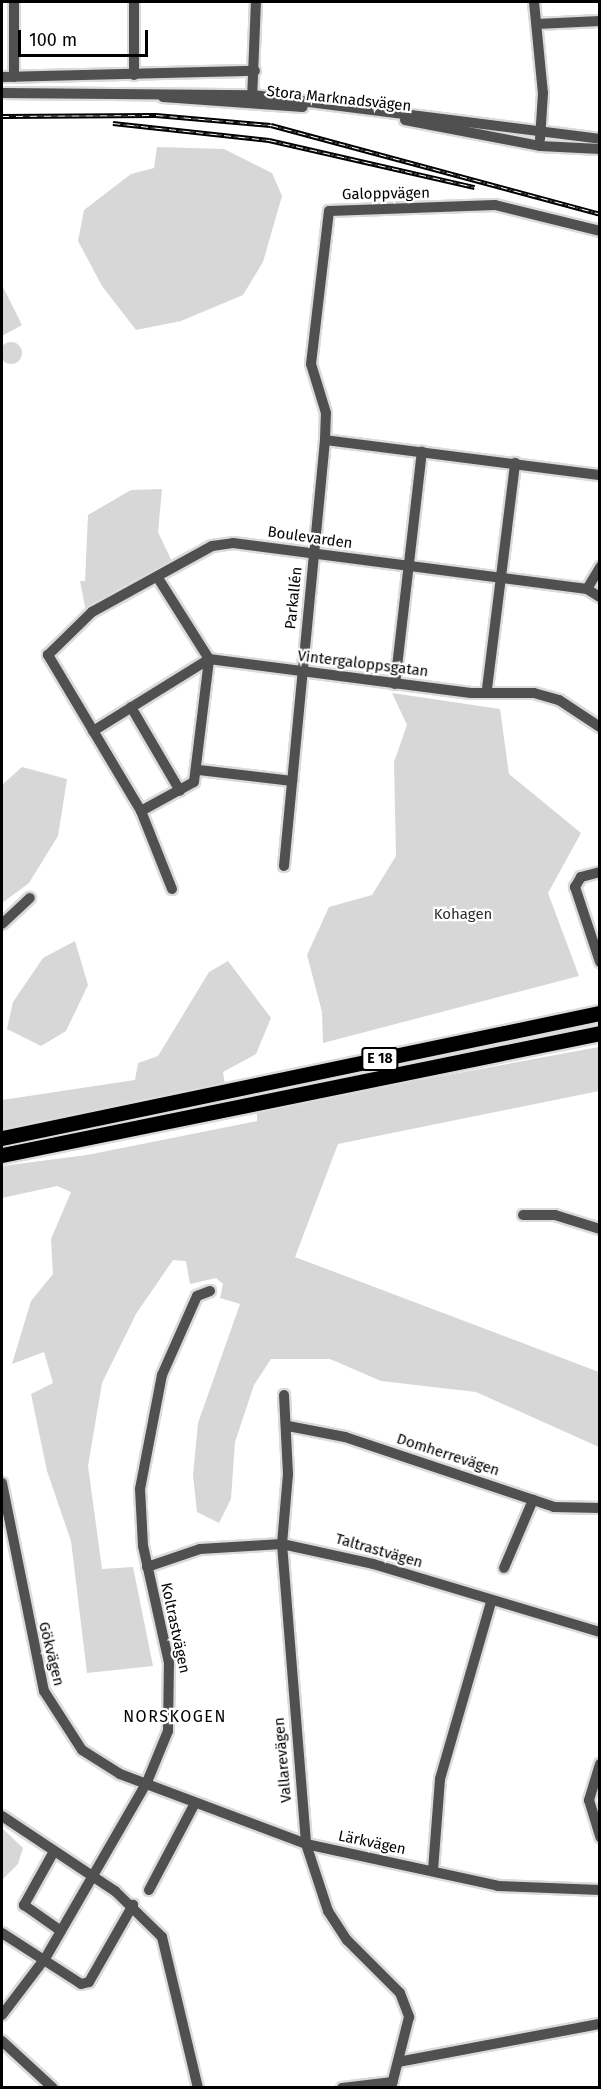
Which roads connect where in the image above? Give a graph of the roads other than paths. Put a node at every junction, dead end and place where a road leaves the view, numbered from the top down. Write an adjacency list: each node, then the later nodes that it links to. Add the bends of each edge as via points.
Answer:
1 (14, 2): 10 (street)
2 (134, 2): 8 (street)
3 (255, 2): 7 (street)
4 (534, 2): 6 (street)
5 (600, 21): 6 (street)
6 (537, 24): 13 (street)
7 (255, 71): 8 (street); 12 (street)
8 (134, 75): 10 (street)
9 (2, 77): 10 (street)
10 (14, 77)
11 (2, 93): 12 (street, Stora Marknadsvägen)
12 (252, 100): 13 (street, Stora Marknadsvägen); 15 (street, Stora Marknadsvägen, via 396,118)
13 (540, 132): 14 (street, Stora Marknadsvägen); 15 (street)
14 (600, 139)
15 (540, 146): 16 (street, Stora Marknadsvägen)
16 (600, 149)
17 (600, 231): 18 (street, Galoppvägen, via 495,204 329,211 311,364 326,413)
18 (325, 440): 19 (street); 22 (street, Parkallén)
19 (422, 452): 20 (street); 23 (street)
20 (515, 463): 21 (street); 25 (street)
21 (600, 475)
22 (313, 554): 23 (street, Boulevarden); 26 (street, Boulevarden, via 223,544); 30 (street, Parkallén)
23 (408, 566): 25 (street, Boulevarden); 31 (street)
24 (600, 567): 27 (street)
25 (499, 576): 27 (street, Boulevarden); 32 (street)
26 (158, 578): 29 (street); 35 (street, Boulevarden, via 92,612 48,655)
27 (587, 589): 28 (street, Boulevarden)
28 (600, 597)
29 (209, 659): 30 (street, Vintergaloppsgatan); 33 (street); 36 (street)
30 (302, 672): 31 (street, Vintergaloppsgatan); 37 (street, Parkallén)
31 (395, 684): 32 (street, Vintergaloppsgatan, via 471,693)
32 (487, 689): 34 (street, Vintergaloppsgatan, via 559,700)
33 (131, 707): 35 (street); 38 (street)
34 (600, 727)
35 (93, 731): 39 (street)
36 (199, 770): 37 (street); 38 (street, via 194,782)
37 (292, 781): 40 (street, Parkallén)
38 (180, 791): 39 (street)
39 (141, 811): 42 (street)
40 (284, 866)
41 (600, 872): 45 (street, via 581,877 575,887)
42 (172, 889)
43 (30, 898): 44 (street)
44 (2, 924)
45 (598, 961)
46 (600, 1013): 50 (highway, E 18)
47 (600, 1033): 49 (highway, E 18)
48 (600, 1039): 49 (highway)
49 (428, 1067): 51 (highway, E 18)
50 (2, 1138)
51 (2, 1155)
52 (523, 1215): 53 (street, via 555,1215)
53 (600, 1229)
54 (210, 1291): 61 (street, Koltrastvägen, via 198,1296 162,1375 145,1440 140,1489)
55 (284, 1395): 56 (street, Vallarevägen)
56 (288, 1426): 58 (street, Domherrevägen, via 345,1437); 60 (street, Vallarevägen)
57 (2, 1483): 66 (street, Gökvägen, via 35,1658 57,1718 82,1750 120,1774)
58 (533, 1500): 59 (street, Domherrevägen, via 570,1510); 62 (street)
59 (600, 1508)
60 (282, 1544): 61 (street, Taltrastvägen, via 200,1549); 63 (street, Taltrastvägen, via 382,1566); 70 (street, Vallarevägen)
61 (147, 1567): 66 (street, Koltrastvägen, via 172,1699 161,1754)
62 (504, 1568)
63 (491, 1602): 64 (street, Taltrastvägen); 72 (street, via 440,1779)
64 (600, 1632)
65 (600, 1764): 69 (street, via 589,1800)
66 (147, 1782): 67 (street, Lärkvägen); 73 (street, Koltrastvägen)
67 (195, 1803): 70 (street, Lärkvägen); 74 (street)
68 (2, 1816): 71 (street)
69 (600, 1837)
70 (306, 1844): 72 (street, Lärkvägen); 83 (street, Vallarevägen, via 328,1911 347,1940 400,1993 409,2017)
71 (54, 1853): 73 (street); 77 (street, via 24,1905)
72 (433, 1870): 75 (street, Lärkvägen, via 513,1888)
73 (92, 1876): 76 (street); 77 (street, Koltrastvägen)
74 (149, 1890)
75 (600, 1890)
76 (133, 1905): 79 (street, via 89,1982 81,1984 51,1966); 86 (street, via 169,1953)
77 (60, 1931): 79 (street, Koltrastvägen)
78 (2, 1933): 79 (street)
79 (46, 1956): 80 (street, Koltrastvägen)
80 (2, 2015)
81 (600, 2024): 83 (street)
82 (2, 2041): 85 (street)
83 (399, 2062): 84 (street, Vallarevägen)
84 (392, 2085): 87 (street)
85 (53, 2088)
86 (198, 2088)
87 (342, 2088)

